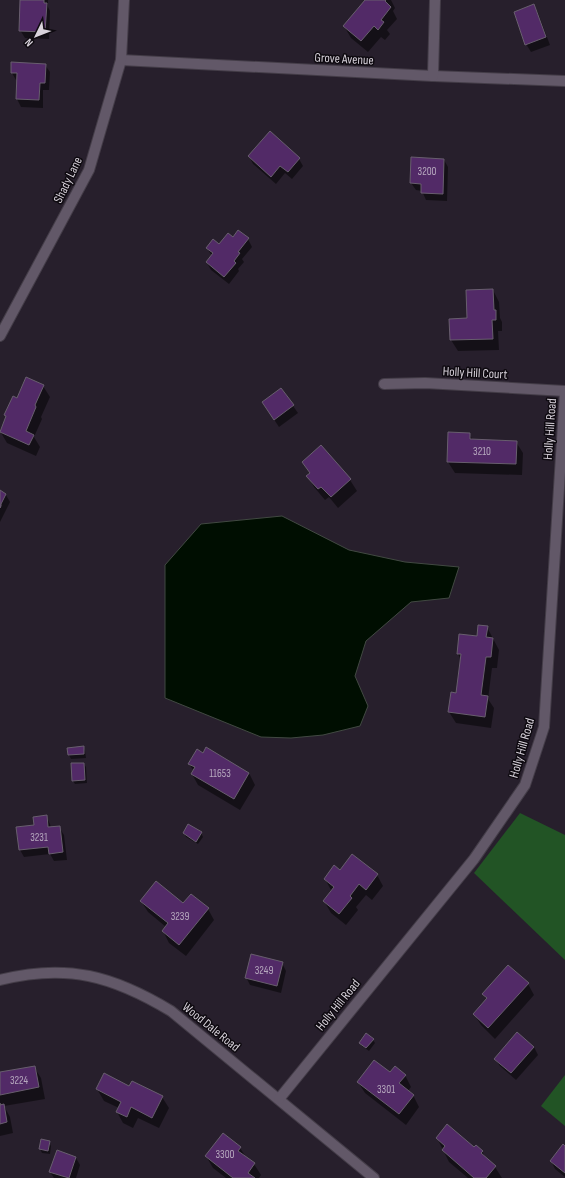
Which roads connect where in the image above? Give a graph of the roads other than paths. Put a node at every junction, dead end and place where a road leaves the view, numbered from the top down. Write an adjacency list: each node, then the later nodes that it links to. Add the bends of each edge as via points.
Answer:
1 (124, 0): 3 (street, Shady Lane)
2 (435, 0): 4 (street)
3 (121, 60): 4 (street, Grove Avenue); 6 (street, Shady Lane, via 89,170)
4 (433, 76): 5 (street, Grove Avenue)
5 (565, 81)
6 (0, 336)
7 (384, 384): 8 (street, Holly Hill Court, via 425,383)
8 (565, 392): 10 (street, Holly Hill Road, via 544,727 525,785 474,859)
9 (0, 980): 10 (street, Wood Dale Road, via 16,976 70,973 117,983 145,995 171,1011)
10 (279, 1099): 11 (street, Wood Dale Road)
11 (374, 1178)

